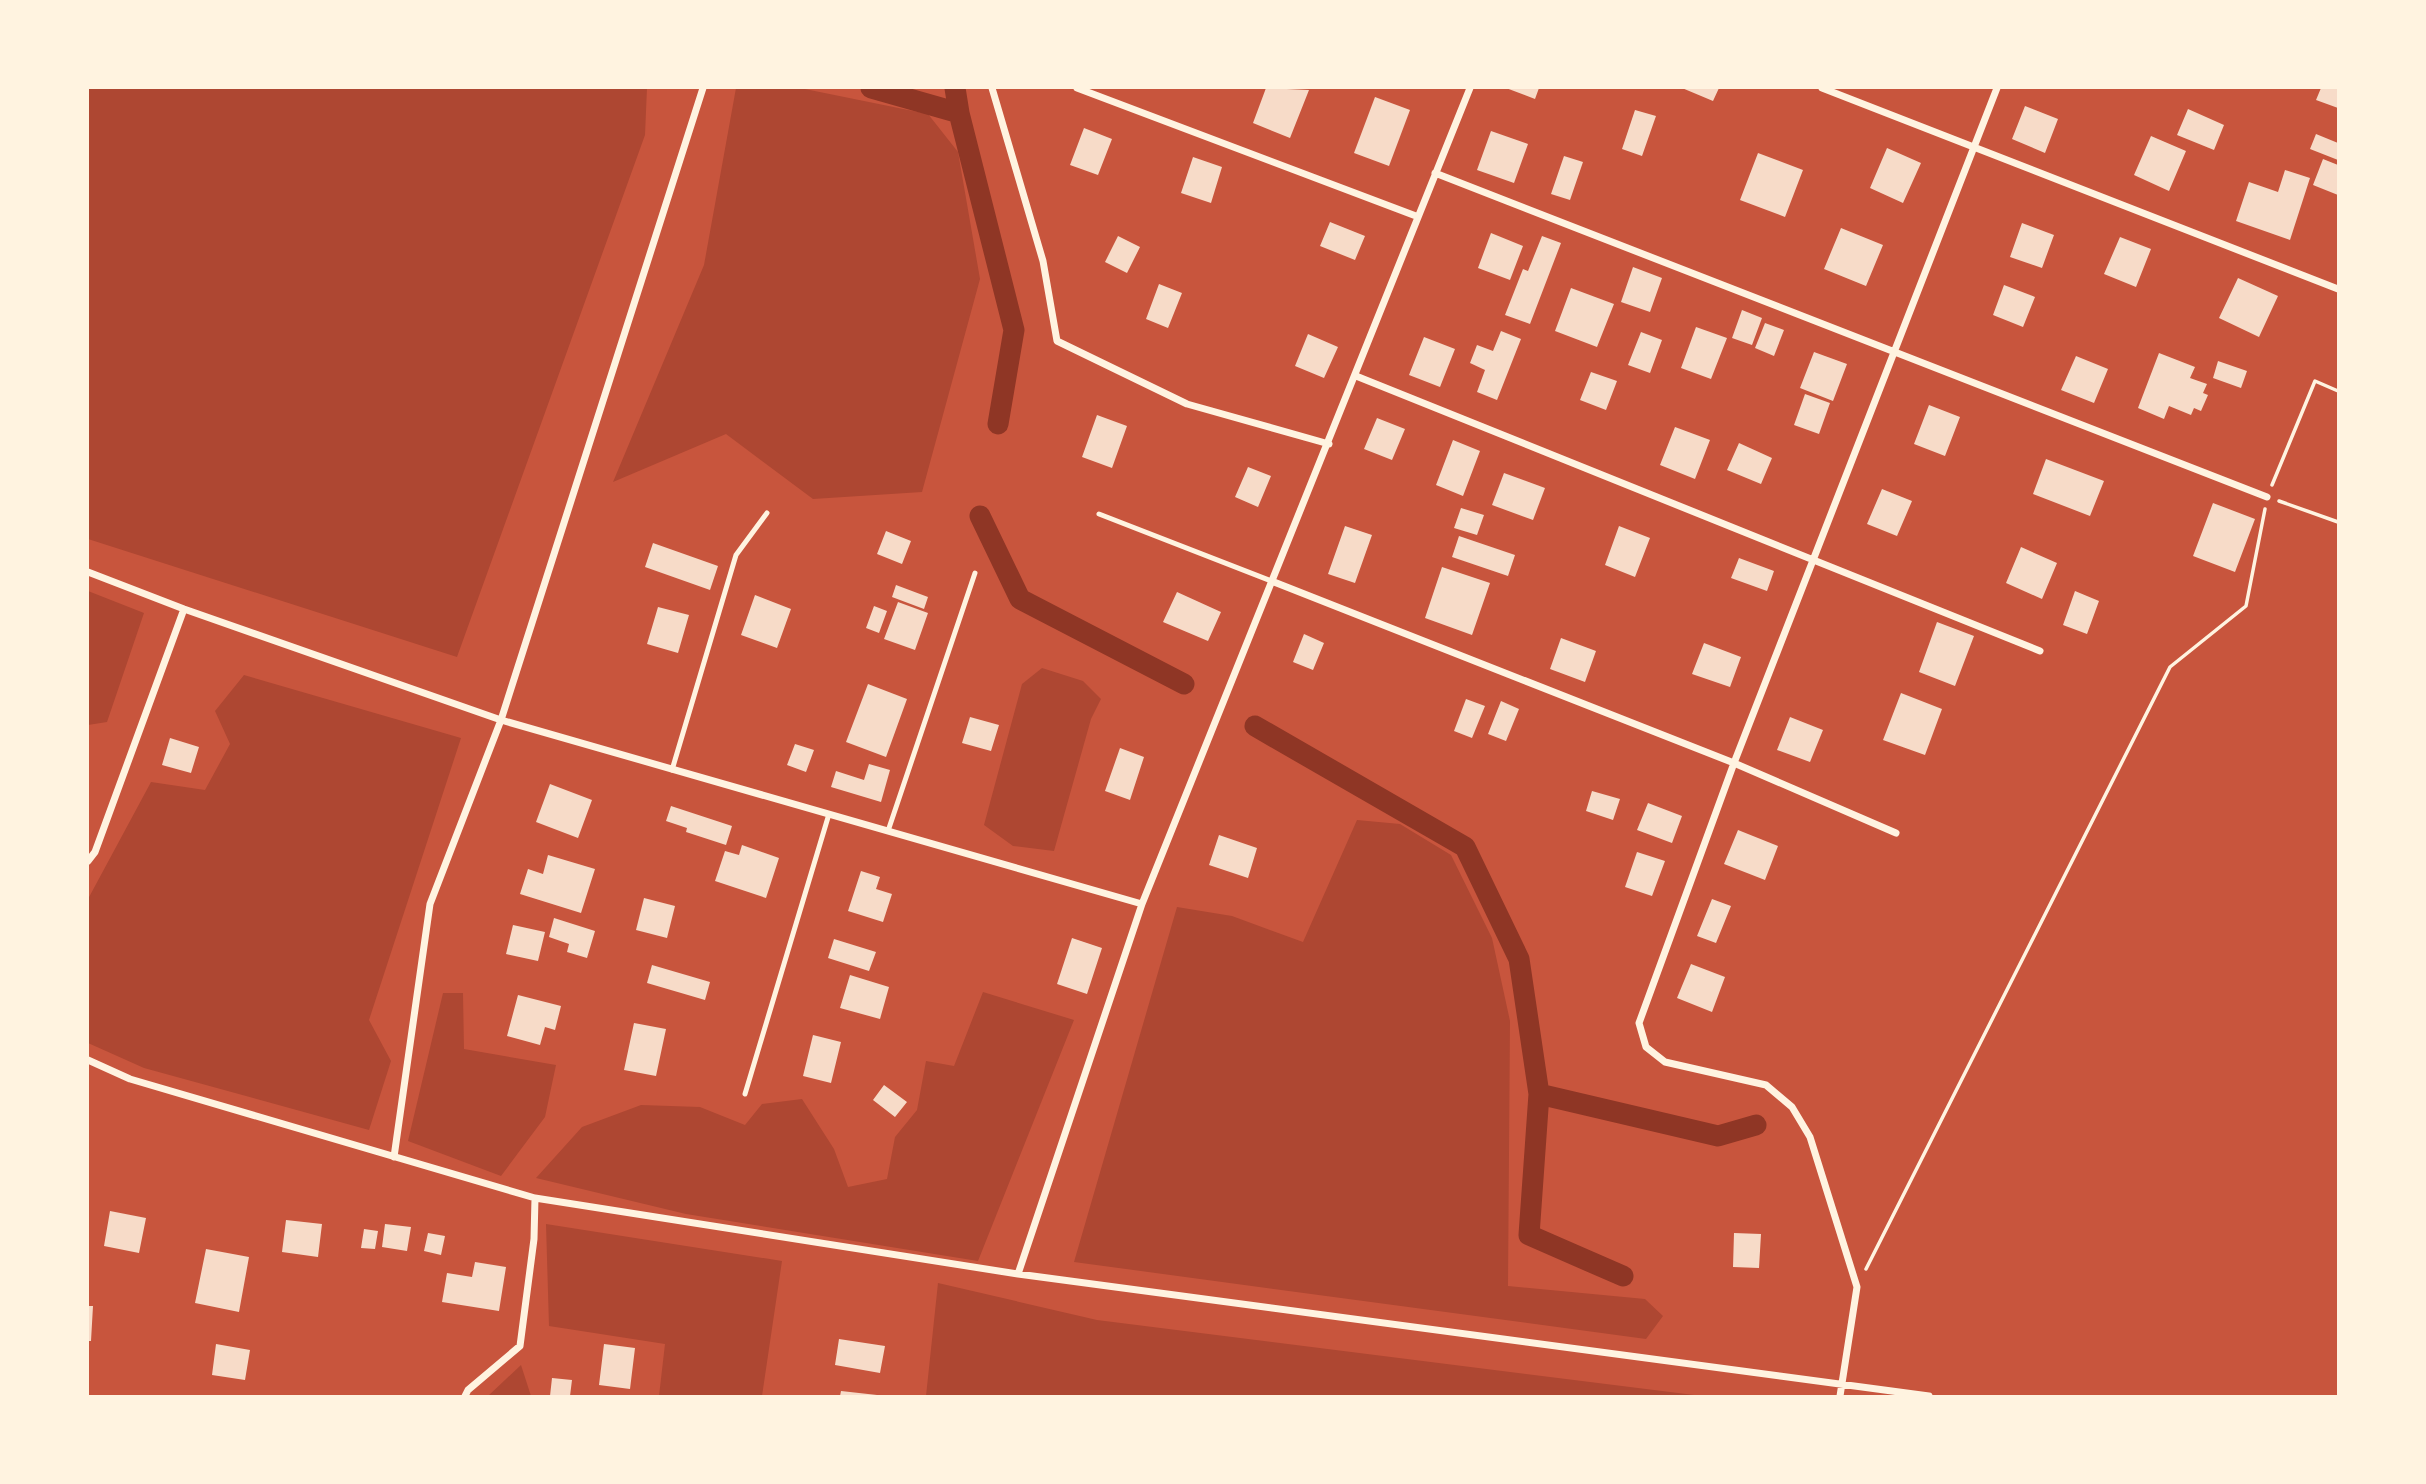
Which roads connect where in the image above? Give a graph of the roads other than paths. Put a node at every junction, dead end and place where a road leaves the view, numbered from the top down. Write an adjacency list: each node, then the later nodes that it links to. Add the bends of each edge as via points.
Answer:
1 (703, 88): 23 (street)
2 (992, 88): 13 (street, via 1042,261 1057,341 1186,404)
3 (1077, 88): 9 (street)
4 (1470, 88): 8 (street)
5 (1822, 88): 7 (street)
6 (1997, 88): 7 (street)
7 (1974, 147): 10 (street); 11 (street)
8 (1435, 173): 9 (street); 11 (street)
9 (1416, 216): 12 (street)
10 (2339, 289)
11 (1893, 351): 14 (street); 17 (street)
12 (1356, 376): 13 (street); 17 (street)
13 (1329, 444): 20 (street)
14 (2267, 497)
15 (767, 513): 25 (lane, via 736,555)
16 (1099, 514): 20 (lane)
17 (1813, 559): 22 (street); 24 (street)
18 (88, 572): 21 (street)
19 (975, 573): 27 (lane)
20 (1273, 582): 24 (street); 30 (street)
21 (184, 609): 23 (street); 29 (street)
22 (2040, 651)
23 (501, 720): 25 (street); 33 (street, via 430,904)
24 (1734, 763): 28 (street); 36 (street, via 1639,1023 1646,1047 1665,1062 1766,1085 1792,1107 1810,1137 1857,1287)
25 (672, 770): 26 (street)
26 (829, 814): 27 (street); 32 (lane)
27 (888, 831): 30 (street)
28 (1896, 833)
29 (88, 861)
30 (1142, 904): 35 (street)
31 (88, 1060): 33 (street, via 130,1079)
32 (745, 1094)
33 (394, 1157): 34 (street)
34 (535, 1198): 35 (street); 37 (street, via 520,1346)
35 (1018, 1274): 36 (street)
36 (1842, 1386): 38 (street); 39 (street)
37 (465, 1396)
38 (1840, 1396)
39 (1929, 1396)

